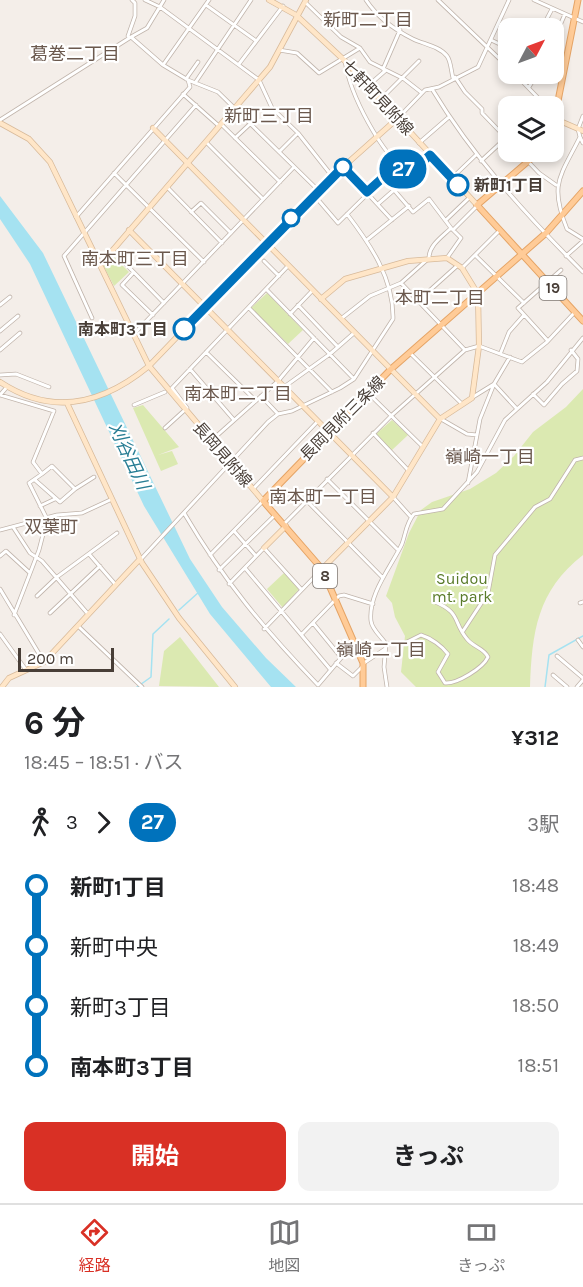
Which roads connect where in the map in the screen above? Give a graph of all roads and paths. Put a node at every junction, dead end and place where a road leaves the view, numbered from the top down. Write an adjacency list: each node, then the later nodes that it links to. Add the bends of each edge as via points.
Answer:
1 (132, 0): 27 (street, via 135,16)
2 (145, 0): 16 (street)
3 (164, 0): 16 (street)
4 (209, 0): 14 (street)
5 (251, 0): 24 (street)
6 (269, 0): 15 (street, 七軒町見附線)
7 (366, 0): 26 (street, via 374,12)
8 (438, 0): 17 (street)
9 (448, 0): 17 (street)
10 (509, 0): 29 (street)
11 (534, 0): 18 (street)
12 (578, 0): 23 (main road)
13 (305, 1): 19 (street); 32 (street, via 334,30)
14 (206, 5): 24 (street); 25 (street)
15 (283, 6): 19 (street, 七軒町見附線); 28 (street)
16 (160, 7): 25 (street); 27 (street, via 147,28)
17 (445, 7): 31 (street)
18 (552, 9): 20 (street); 21 (street)
19 (296, 15): 34 (street); 36 (street, 七軒町見附線)
20 (565, 15): 22 (street); 23 (street)
21 (547, 18)
22 (564, 18)
23 (580, 19): 40 (main road)
24 (235, 26): 28 (street); 33 (street)
25 (190, 28): 33 (street); 41 (street)
26 (400, 30): 42 (street); 43 (street, via 443,52)
27 (129, 37): 41 (street); 64 (street)
28 (255, 40): 39 (street)
29 (491, 40): 30 (street); 31 (street)
30 (498, 43)
31 (487, 46): 35 (street); 43 (street, via 475,70)
32 (360, 48): 36 (street); 42 (street, via 370,62)
33 (219, 49): 39 (street); 47 (street)
34 (279, 50): 36 (street, via 297,53 319,73); 46 (street)
35 (498, 58)
36 (344, 60): 50 (street, 七軒町見附線); 74 (street)
37 (419, 61): 45 (street)
38 (198, 62): 44 (street)
39 (238, 64): 46 (street)
40 (566, 64): 56 (main road)
41 (164, 65): 44 (street)
42 (384, 70): 45 (street); 50 (street)
43 (454, 78): 52 (street); 69 (street)
44 (187, 79): 47 (street); 54 (street, via 190,87)
45 (404, 79): 53 (street); 57 (street)
46 (259, 80): 59 (street); 71 (street, via 272,108)
47 (195, 83): 59 (street, via 218,92)
48 (526, 84): 51 (street)
49 (531, 84): 51 (street)
50 (369, 85): 57 (street, 七軒町見附線)
51 (529, 87): 55 (street)
52 (432, 89): 53 (street); 62 (street)
53 (422, 93): 63 (street)
54 (183, 94): 58 (street); 68 (street)
55 (537, 96)
56 (561, 96)
57 (381, 99): 63 (street, 七軒町見附線)
58 (196, 105): 67 (street); 75 (street)
59 (236, 107): 66 (street); 67 (street)
60 (583, 110): 61 (street)
61 (582, 116): 70 (street)
62 (449, 117): 77 (street); 82 (street)
63 (398, 118): 74 (street); 77 (street, 七軒町見附線)
64 (0, 121): 111 (street, 長岡見附線, via 40,148)
65 (564, 121): 70 (street)
66 (251, 123): 73 (street); 80 (street)
67 (220, 125): 73 (street); 76 (street)
68 (153, 128): 75 (street); 90 (street)
69 (498, 128)
70 (580, 130): 72 (street)
71 (298, 133): 80 (street); 91 (street)
72 (580, 137): 78 (street); 96 (street)
73 (235, 138): 93 (street)
74 (376, 138): 87 (street); 89 (street)
75 (165, 140): 86 (street); 95 (street)
76 (206, 142): 86 (street); 103 (street)
77 (419, 143): 81 (street, 七軒町見附線)
78 (583, 143)
79 (498, 146): 83 (street)
80 (279, 152): 88 (street)
81 (430, 155): 87 (street, via 409,174); 92 (street, 七軒町見附線)
82 (476, 155): 83 (street); 92 (street)
83 (480, 161): 94 (street)
84 (527, 162): 94 (main road)
85 (529, 162): 96 (street)
86 (187, 163): 97 (street); 113 (street)
87 (398, 164): 100 (street)
88 (294, 167): 93 (street); 98 (street)
89 (343, 167): 91 (street); 100 (street)
90 (114, 173): 95 (street); 111 (street)
91 (332, 176): 98 (street)
92 (452, 178): 102 (street, 七軒町見附線)
93 (280, 182): 103 (street)
94 (501, 184): 106 (main road); 119 (street)
95 (126, 185): 107 (street); 120 (street)
96 (556, 185): 110 (street)
97 (167, 187): 107 (street); 108 (street)
98 (318, 190): 101 (street)
99 (583, 191): 110 (main road, 長岡見附三条線)
100 (367, 192): 104 (street); 109 (street)
101 (313, 194): 109 (street, via 338,223); 124 (street)
102 (470, 197): 106 (street, 七軒町見附線); 112 (street)
103 (263, 199): 113 (street)
104 (378, 204): 105 (street, via 394,190); 114 (street)
105 (408, 206): 112 (street, via 413,212 429,199); 114 (street)
106 (477, 206): 115 (street); 117 (main road)
107 (149, 207): 116 (street); 132 (street)
108 (191, 212): 118 (street, via 201,203); 123 (street)
109 (346, 214): 121 (street)
110 (561, 215): 119 (main road, 長岡見附三条線); 122 (street, via 567,229)
111 (76, 218): 120 (street, 長岡見附線)
112 (447, 219): 115 (street, via 444,222)
113 (243, 220): 118 (street); 124 (street)
114 (392, 220): 121 (street)
115 (452, 229): 129 (street, via 429,251); 130 (street, via 461,238)
116 (129, 230): 125 (street); 144 (street)
117 (500, 230): 126 (main road); 127 (street)
118 (231, 233): 123 (street)
119 (546, 233): 126 (main road, 長岡見附三条線); 128 (street)
120 (84, 234): 133 (street, 長岡見附線); 163 (street, via 63,258)
121 (367, 239): 136 (street)
122 (583, 240): 128 (street)
123 (222, 243): 132 (street)
124 (267, 244): 134 (street); 156 (street)
125 (112, 250): 133 (street); 139 (street)
126 (522, 254): 140 (main road, 長岡見附三条線); 142 (main road, 19)
127 (475, 255): 135 (street); 140 (street)
128 (566, 256): 138 (street)
129 (429, 258): 130 (street); 136 (street); 143 (street)
130 (447, 258): 135 (street)
131 (264, 261): 141 (street)
132 (204, 262): 144 (street)
133 (99, 265): 171 (street, 長岡見附線)
134 (288, 266): 141 (street); 147 (street)
135 (460, 266): 148 (street); 151 (street)
136 (381, 267): 146 (street); 150 (street, via 340,281)
137 (561, 270): 142 (street)
138 (583, 272)
139 (133, 273): 152 (street); 160 (street, via 122,285)
140 (498, 275): 148 (main road, 長岡見附三条線); 153 (street)
141 (279, 276): 145 (street)
142 (547, 282): 153 (street); 158 (main road, 19)
143 (401, 283): 146 (street); 151 (street)
144 (183, 285): 152 (street); 156 (street)
145 (266, 289): 157 (street); 159 (street)
146 (389, 289): 164 (street, via 370,296); 178 (street, via 393,320)
147 (312, 291): 150 (street); 155 (street)
148 (478, 294): 166 (main road, 長岡見附三条線); 175 (street)
149 (10, 297): 154 (street)
150 (321, 299): 164 (street)
151 (418, 300): 166 (street)
152 (164, 303): 160 (street)
153 (524, 303): 161 (street, via 518,308)
154 (0, 305)
155 (298, 305): 159 (street); 176 (street)
156 (206, 308): 167 (street); 187 (street)
157 (249, 308): 167 (street); 186 (street)
158 (575, 312): 165 (main road, 19); 174 (street)
159 (290, 314): 172 (street)
160 (153, 315): 171 (street)
161 (524, 315): 174 (street); 182 (street, via 509,332)
162 (18, 316): 168 (street)
163 (92, 318)
164 (340, 319): 170 (street)
165 (583, 321)
166 (442, 325): 179 (street); 183 (main road, 長岡見附三条線)
167 (227, 329): 181 (street); 194 (street)
168 (0, 331)
169 (20, 333): 177 (street)
170 (354, 333): 176 (street); 178 (street)
171 (133, 335): 187 (street, 長岡見附線)
172 (314, 338): 184 (street); 186 (street)
173 (583, 338): 180 (street)
174 (548, 341): 185 (street, via 522,362)
175 (479, 346): 179 (street); 182 (street); 207 (street)
176 (338, 347): 184 (street)
177 (0, 350)
178 (371, 350): 190 (street); 193 (street)
179 (465, 350): 192 (street)
180 (571, 350): 204 (street); 204 (street, via 578,359 577,371 544,405)
181 (206, 352): 188 (street); 208 (street)
182 (501, 352): 185 (street)
183 (410, 353): 190 (main road, 長岡見附三条線); 192 (street)
184 (330, 354): 189 (street); 193 (street)
185 (510, 357): 196 (street)
186 (298, 358): 189 (street); 194 (street)
187 (149, 366): 209 (street, via 103,396); 214 (street, 長岡見附線)
188 (190, 369): 214 (street, via 172,388 187,406); 218 (street)
189 (310, 369): 199 (street); 201 (street)
190 (390, 370): 202 (main road, 長岡見附三条線); 203 (street)
191 (0, 375): 198 (street, via 16,375)
192 (435, 377): 203 (street); 210 (street)
193 (354, 379): 201 (street)
194 (278, 381): 199 (street); 206 (street)
195 (0, 382): 197 (street)
196 (494, 384): 207 (street); 213 (street); 223 (street)
197 (7, 387): 205 (street); 209 (street, via 37,399)
198 (49, 387)
199 (284, 387): 212 (street)
200 (165, 392): 211 (street)
201 (332, 392): 212 (street)
202 (368, 392): 216 (street); 221 (main road, 長岡見附三条線)
203 (414, 394): 216 (street); 217 (street)
204 (533, 394): 213 (street)
205 (0, 395): 230 (street, via 54,411 33,462)
206 (261, 396): 208 (street); 215 (street)
207 (472, 398): 210 (street)
208 (256, 401): 218 (street)
209 (67, 403): 239 (street)
210 (462, 404): 217 (street)
211 (134, 405)
212 (302, 405): 215 (street); 219 (street)
213 (517, 409): 234 (street, via 505,420)
214 (185, 410): 220 (street); 224 (street, 長岡見附線)
215 (278, 414): 228 (street)
216 (392, 415): 222 (street); 225 (street)
217 (440, 419): 223 (street, via 467,434); 225 (street)
218 (234, 420): 224 (street)
219 (318, 421): 221 (street); 236 (street)
220 (165, 428)
221 (328, 432): 226 (street); 241 (main road, 長岡見附三条線)
222 (373, 434): 226 (street); 229 (street)
223 (477, 435): 234 (street)
224 (212, 440): 228 (street, 長岡見附線)
225 (422, 446): 229 (street)
226 (351, 455): 232 (street); 237 (street)
227 (583, 458): 286 (street, via 575,460 550,499 535,507 497,553 488,593)
228 (230, 461): 236 (street, 長岡見附線); 243 (street)
229 (408, 470): 237 (street)
230 (42, 474): 233 (street); 235 (street, via 52,466)
231 (94, 477): 235 (street)
232 (327, 479): 240 (street); 247 (street)
233 (35, 480): 238 (street); 242 (street, via 28,483)
234 (468, 484): 245 (street, via 443,509)
235 (75, 489): 238 (street, via 60,502)
236 (253, 489): 241 (street, 長岡見附線)
237 (393, 497): 245 (street); 247 (street)
238 (54, 499): 242 (street)
239 (110, 500): 246 (street, via 82,513); 262 (street)
240 (306, 500): 248 (street); 253 (street)
241 (263, 501): 244 (main road, 8); 251 (street)
242 (40, 507): 246 (street)
243 (184, 513): 259 (street); 262 (street)
244 (275, 514): 248 (main road, 8); 254 (street)
245 (411, 517): 256 (street)
246 (47, 519): 249 (street); 261 (street)
247 (370, 521): 253 (street); 256 (street)
248 (285, 525): 255 (street); 265 (main road, 8)
249 (14, 527): 250 (street); 261 (street)
250 (0, 530)
251 (234, 531): 254 (street); 259 (street)
252 (117, 533): 257 (street)
253 (348, 542): 265 (street); 269 (street)
254 (245, 543): 260 (street); 266 (street)
255 (264, 548): 260 (street); 273 (street)
256 (398, 550): 269 (street)
257 (89, 554): 263 (street); 268 (street)
258 (0, 556): 267 (street, via 6,550)
259 (210, 556): 266 (street)
260 (256, 556): 264 (street)
261 (36, 558): 267 (street); 268 (street)
262 (141, 559): 271 (street); 304 (street, via 179,618)
263 (100, 566): 271 (street); 274 (street)
264 (245, 568): 270 (street); 279 (street)
265 (322, 569): 273 (street); 276 (main road, 8)
266 (219, 570): 270 (street)
267 (30, 573): 281 (street)
268 (57, 578): 274 (street); 275 (street)
269 (383, 579): 278 (street)
270 (229, 584): 285 (street)
271 (116, 585): 282 (street)
272 (0, 589): 281 (street)
273 (301, 589): 279 (street)
274 (70, 594): 280 (street); 282 (street)
275 (37, 596)
276 (335, 599): 278 (street, via 344,595); 283 (street); 290 (main road, 8)
277 (433, 601): 286 (street, via 449,609)
278 (373, 604): 291 (street, via 371,621)
279 (282, 611): 285 (street); 288 (street)
280 (50, 613)
281 (14, 615): 295 (street)
282 (90, 615): 284 (street)
283 (313, 623): 288 (street); 294 (street)
284 (79, 627): 295 (street); 303 (street)
285 (264, 629): 298 (street, via 318,685)
286 (463, 631): 291 (street, via 467,640 488,657 485,664 452,683 445,682 438,672 448,654 428,637 421,634 405,643)
287 (0, 634): 299 (street)
288 (302, 634): 298 (street)
289 (578, 640): 292 (street)
290 (355, 643): 294 (street); 297 (main road, 8)
291 (385, 647): 297 (street); 306 (street)
292 (583, 647)
293 (557, 656): 301 (street)
294 (341, 657): 296 (street)
295 (44, 662): 299 (street)
296 (336, 663): 297 (street, via 353,676); 298 (street)
297 (364, 664): 305 (main road, 8)
298 (330, 669)
299 (26, 670): 302 (street, via 9,678)
300 (553, 675): 307 (street)
301 (583, 679): 308 (street)
302 (2, 687)
303 (142, 687)
304 (235, 687)
305 (363, 687)
306 (387, 687)
307 (567, 687)
308 (577, 687)

